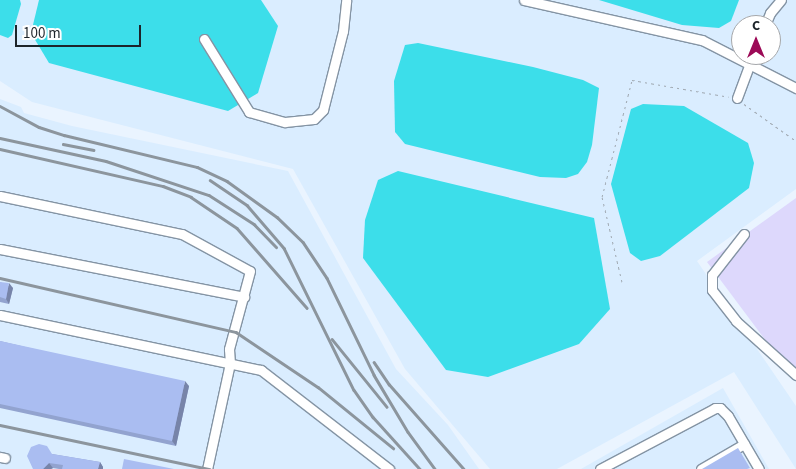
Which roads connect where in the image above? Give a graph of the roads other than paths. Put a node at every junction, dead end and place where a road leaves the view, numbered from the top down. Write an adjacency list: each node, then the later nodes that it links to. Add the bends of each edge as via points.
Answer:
1 (346, 0): 5 (lane, via 323,110 314,119 285,122 249,112)
2 (524, 0): 6 (lane, via 702,40)
3 (781, 0): 4 (lane)
4 (769, 15)
5 (204, 39)
6 (731, 54)
7 (750, 65): 10 (lane)
8 (752, 65): 9 (lane)
9 (796, 88)
10 (736, 98)
11 (0, 196): 14 (lane, via 182,234 250,271)
12 (744, 234): 17 (lane, via 712,275 712,290 736,321)
13 (0, 248): 14 (lane)
14 (244, 298): 16 (lane, via 229,349)
15 (0, 315): 16 (lane)
16 (230, 364): 19 (lane); 20 (lane, via 261,370)
17 (796, 375)
18 (744, 444): 21 (lane, via 720,408 709,408); 22 (lane); 23 (lane)
19 (207, 469)
20 (389, 469)
21 (600, 469)
22 (701, 469)
23 (758, 469)

